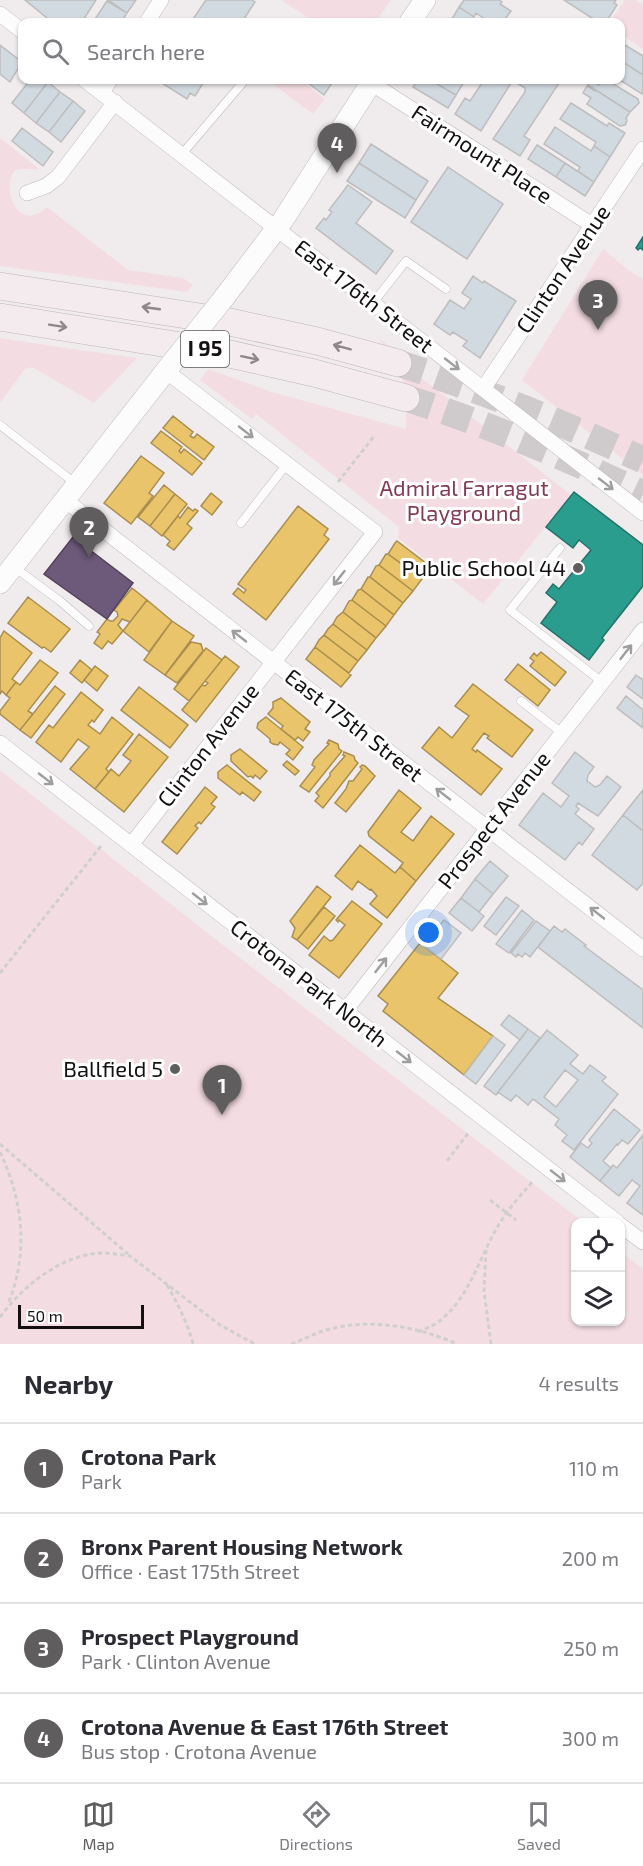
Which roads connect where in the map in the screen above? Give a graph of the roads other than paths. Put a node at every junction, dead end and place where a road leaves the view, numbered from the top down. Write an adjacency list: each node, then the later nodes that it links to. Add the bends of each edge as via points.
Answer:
1 (161, 0): 4 (street)
2 (425, 0): 5 (street)
3 (0, 14): 6 (street)
4 (150, 18)
5 (413, 18)
6 (18, 28)
7 (242, 84): 13 (lane)
8 (370, 84): 16 (street)
9 (377, 84): 15 (street, Fairmount Place)
10 (106, 86): 11 (street, East 176th Street)
11 (115, 102): 13 (street, East 176th Street); 14 (street, via 58,177)
12 (643, 149): 15 (street, Clinton Avenue)
13 (182, 154): 16 (street, East 176th Street)
14 (27, 193)
15 (592, 225): 23 (street, Clinton Avenue)
16 (277, 228): 19 (street, East 176th Street); 22 (street, bridge)
17 (0, 286): 21 (highway, I 95, one-way to 17, via 225,321)
18 (446, 289): 19 (lane, via 406,261)
19 (373, 303): 23 (street, East 176th Street, one-way to 23)
20 (0, 317): 24 (highway, I 95, one-way to 24, via 225,353)
21 (398, 363)
22 (169, 367): 26 (street, one-way to 26); 27 (street)
23 (483, 389): 28 (street, East 176th Street, one-way to 28)
24 (406, 398)
25 (0, 425): 27 (lane)
26 (287, 464): 29 (lane); 35 (street, Clinton Avenue, one-way to 35, via 375,532)
27 (71, 493): 31 (street); 35 (street, East 175th Street, one-way to 27)
28 (643, 513)
29 (241, 523)
30 (560, 548): 36 (lane, via 510,610)
31 (13, 566): 32 (street); 33 (lane)
32 (0, 583)
33 (89, 626)
34 (643, 630): 36 (street, Prospect Avenue, one-way to 34)
35 (273, 663): 40 (street, East 175th Street, one-way to 35); 41 (street, Clinton Avenue)
36 (602, 682): 38 (street, Prospect Avenue)
37 (520, 701): 38 (lane)
38 (562, 733): 40 (street, Prospect Avenue)
39 (0, 743): 41 (street, Crotona Park North, one-way to 41)
40 (487, 828): 42 (street, East 175th Street, one-way to 40); 43 (street, Prospect Avenue, one-way to 40)
41 (130, 845): 43 (street, Crotona Park North, one-way to 43)
42 (643, 949)
43 (345, 1011): 44 (street, Crotona Park North, one-way to 44)
44 (611, 1218)
45 (625, 1228): 46 (street, Crotona Park North)
46 (643, 1242)

